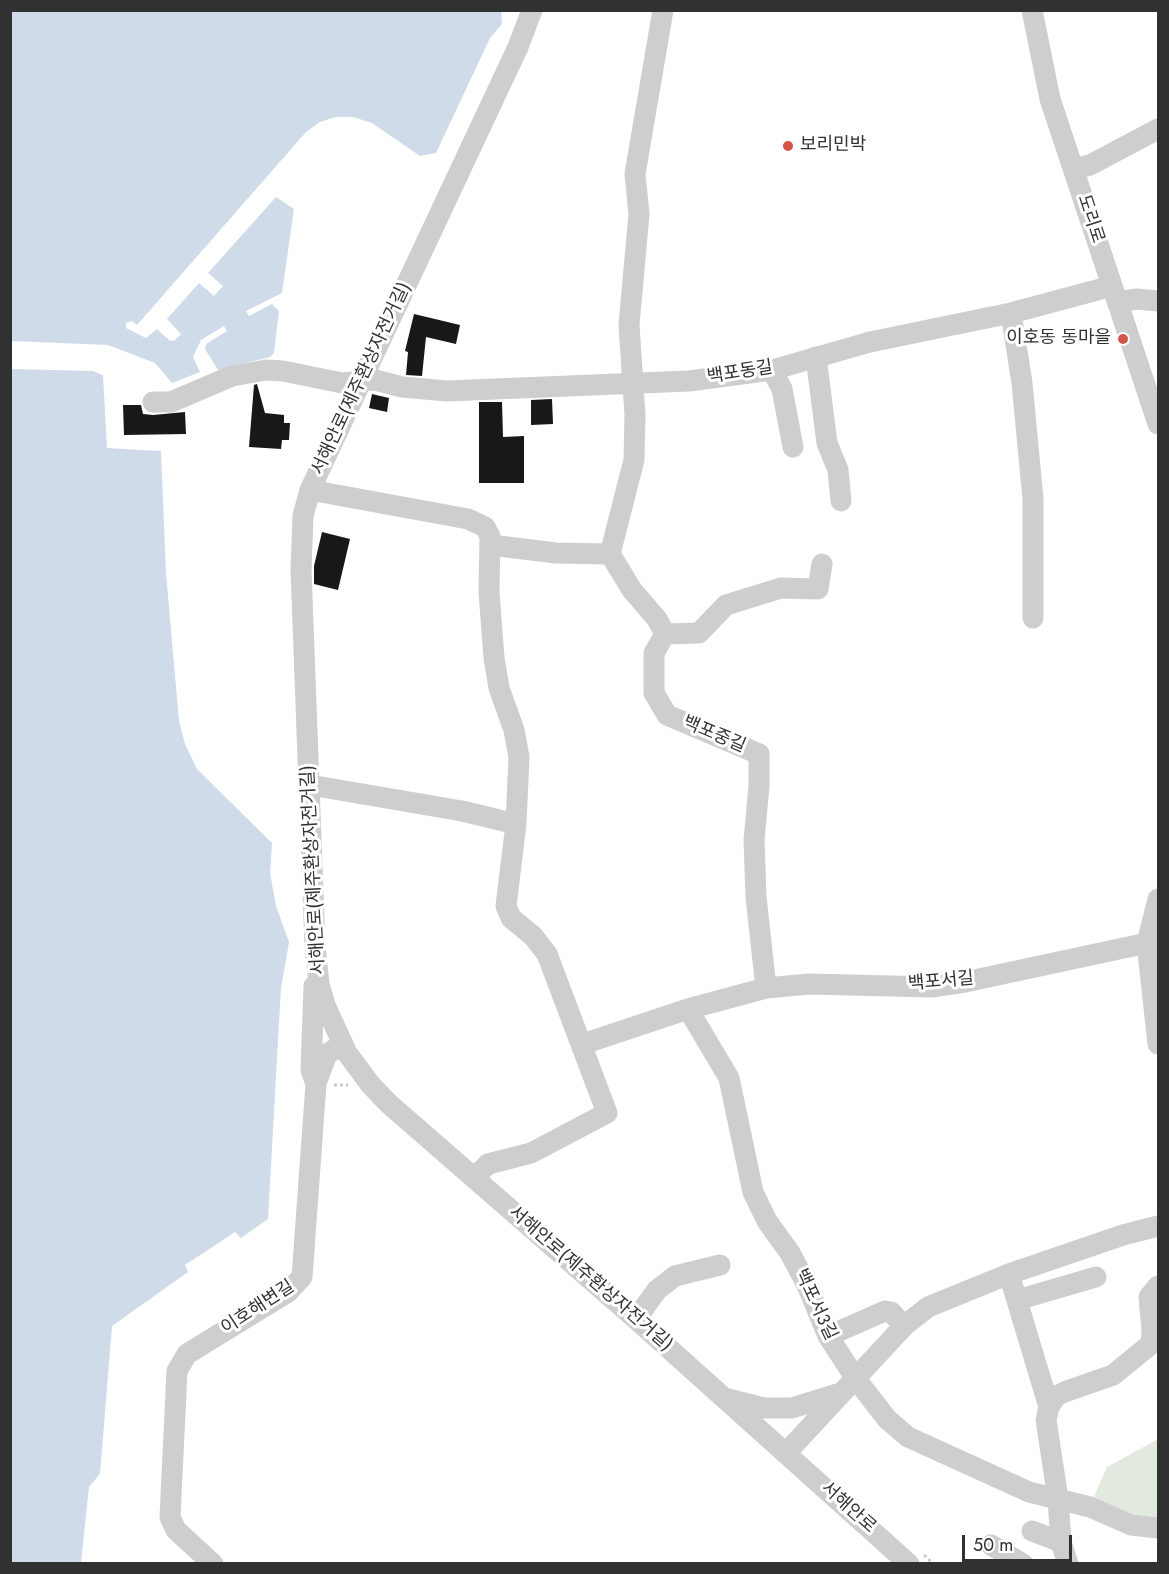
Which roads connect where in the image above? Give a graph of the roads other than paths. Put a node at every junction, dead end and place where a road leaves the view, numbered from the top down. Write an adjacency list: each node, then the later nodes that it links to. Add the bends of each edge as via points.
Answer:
1 (532, 10): 11 (street, 서해안로(제주환상자전거길))
2 (663, 10): 12 (street, via 635,174 639,214 629,325)
3 (1032, 10): 5 (street, 도리로, via 1050,99)
4 (1158, 129): 5 (street)
5 (1074, 170): 6 (street, 도리로)
6 (1114, 294): 7 (street, 백포동길); 8 (street, 백포동길); 14 (street, 도리로)
7 (1158, 301)
8 (1011, 313): 9 (street, 백포동길); 21 (street, via 1033,499)
9 (816, 357): 10 (street, 백포동길); 17 (street, via 827,443 838,470)
10 (772, 370): 12 (street, 백포동길, via 689,381); 15 (street, via 782,389)
11 (360, 382): 12 (street, 백포동길, via 375,380 447,391); 13 (street, 백포동길, via 342,383 266,370 232,376 171,402); 16 (street, 서해안로(제주환상자전거길))
12 (632, 383): 19 (street, via 633,468)
13 (153, 402)
14 (1158, 424)
15 (793, 447)
16 (310, 490): 18 (street, via 468,519 485,527); 23 (street, 서해안로(제주환상자전거길), via 303,516 301,570)
17 (841, 501)
18 (491, 545): 19 (street, via 556,553); 24 (street, via 489,592 494,658 518,744)
19 (610, 554): 22 (street)
20 (822, 564): 22 (street, via 818,589 781,588 726,605 699,633)
21 (1033, 618)
22 (665, 634): 28 (street, 백포중길, via 654,653 654,693 667,715 759,754 755,874)
23 (310, 785): 24 (street); 27 (street, 서해안로(제주환상자전거길))
24 (516, 824): 31 (street, via 507,913 547,954)
25 (1158, 898): 26 (street)
26 (1148, 943): 28 (street, 백포서길, via 932,987 809,984); 32 (street)
27 (315, 946): 30 (street, 서해안로(제주환상자전거길), via 322,994); 33 (street, 이호해변길, via 311,1070)
28 (766, 988): 29 (street, 백포서길)
29 (687, 1009): 31 (street, 백포서길); 43 (street, 백포서3길, via 729,1078 753,1192 803,1277)
30 (343, 1044): 33 (street, via 327,1054); 34 (street, 서해안로(제주환상자전거길), via 369,1084)
31 (583, 1044): 34 (street, via 607,1113 531,1153 488,1164)
32 (1158, 1044)
33 (316, 1084): 53 (street, 이호해변길, via 302,1277 288,1292 187,1354 177,1371 170,1517 181,1536)
34 (475, 1177): 41 (street, 서해안로(제주환상자전거길))
35 (1158, 1226): 37 (street)
36 (720, 1265): 41 (street, via 675,1276 657,1290)
37 (1009, 1274): 40 (street); 42 (street, via 945,1298)
38 (1096, 1277): 40 (street)
39 (1158, 1286): 46 (street, via 1149,1297 1151,1344 1113,1375 1067,1390 1056,1396)
40 (1017, 1300): 46 (street)
41 (636, 1319): 45 (street, 서해안로(제주환상자전거길))
42 (904, 1326): 43 (street, via 885,1311); 44 (street)
43 (828, 1336): 44 (street, 백포서3길)
44 (851, 1385): 45 (street, via 821,1401 792,1408 764,1408); 47 (street); 48 (street, 백포서3길, via 908,1437 1029,1492)
45 (725, 1399): 47 (street, 서해안로(제주환상자전거길))
46 (1049, 1407): 48 (street, via 1046,1420)
47 (786, 1454): 54 (street, 서해안로)
48 (1058, 1499): 49 (street, 백포서3길, via 1131,1524); 51 (street)
49 (1158, 1528)
50 (1032, 1532): 51 (street)
51 (1061, 1542): 56 (street)
52 (991, 1545): 55 (street)
53 (213, 1563)
54 (909, 1563)
55 (1023, 1563)
56 (1068, 1563)

